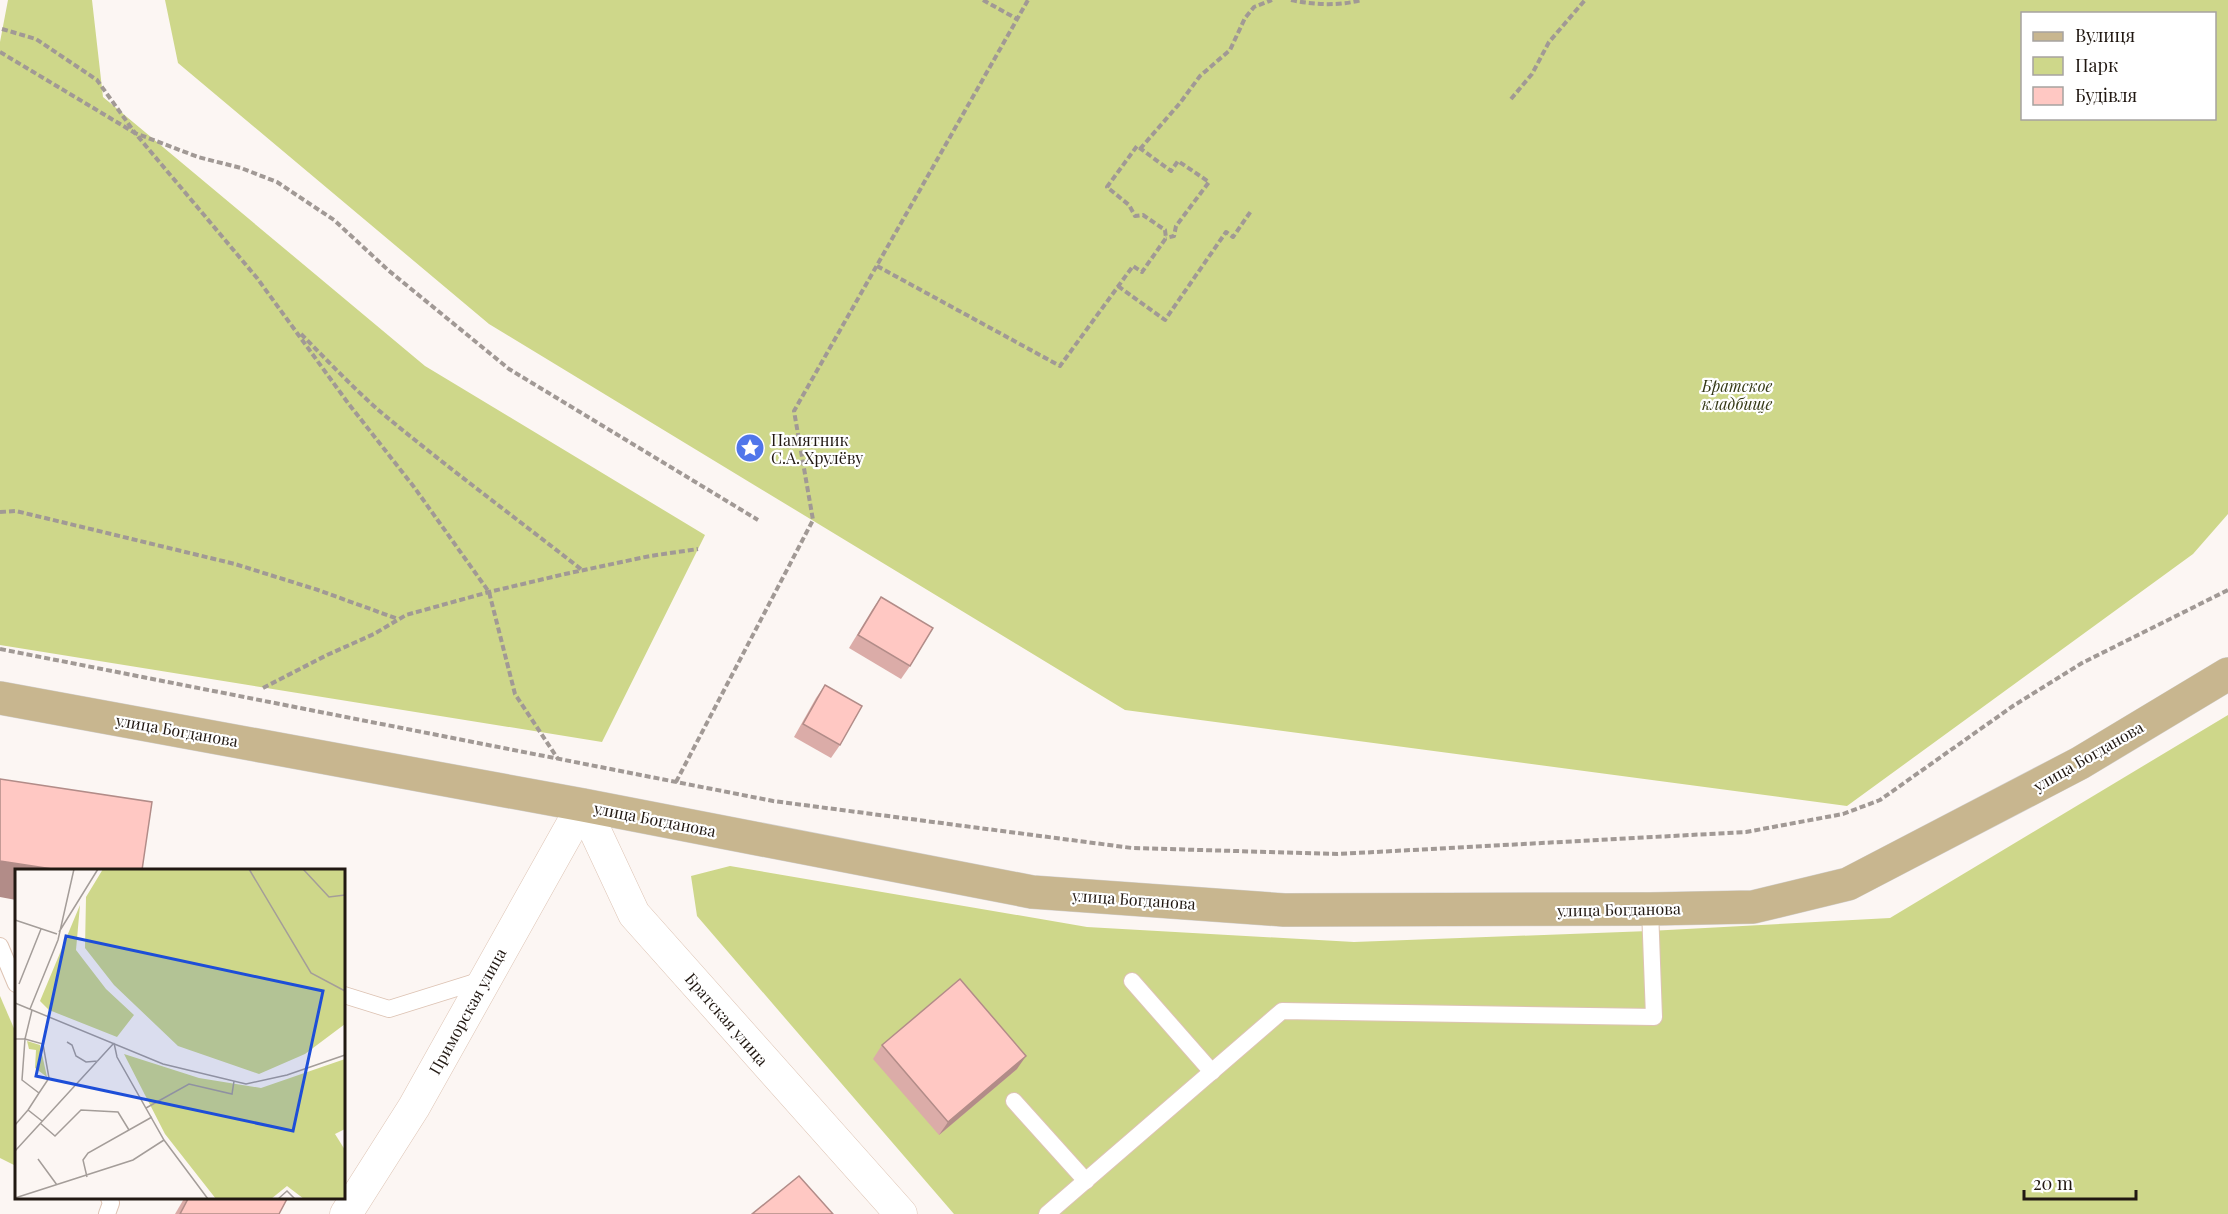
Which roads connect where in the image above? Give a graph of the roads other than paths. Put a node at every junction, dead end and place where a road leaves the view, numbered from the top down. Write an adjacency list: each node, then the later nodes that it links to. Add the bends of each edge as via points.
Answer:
1 (2228, 674): 4 (main road, улица Богданова, via 2080,763 1848,884 1753,907)
2 (0, 698): 3 (main road, улица Богданова)
3 (583, 805): 4 (main road, улица Богданова, via 1032,892 1284,910); 6 (street, Приморская улица); 16 (street, Братская улица, via 634,914)
4 (1650, 909): 10 (lane, via 1654,1017 1282,1011)
5 (0, 946): 8 (lane)
6 (485, 979): 9 (lane, via 389,1009); 15 (street, Приморская улица, via 414,1107)
7 (1132, 981): 10 (lane)
8 (15, 982)
9 (345, 995)
10 (1212, 1072): 12 (lane)
11 (1014, 1101): 12 (lane)
12 (1086, 1181): 17 (lane)
13 (110, 1199): 14 (lane)
14 (107, 1214)
15 (346, 1214)
16 (901, 1214)
17 (1047, 1214)

